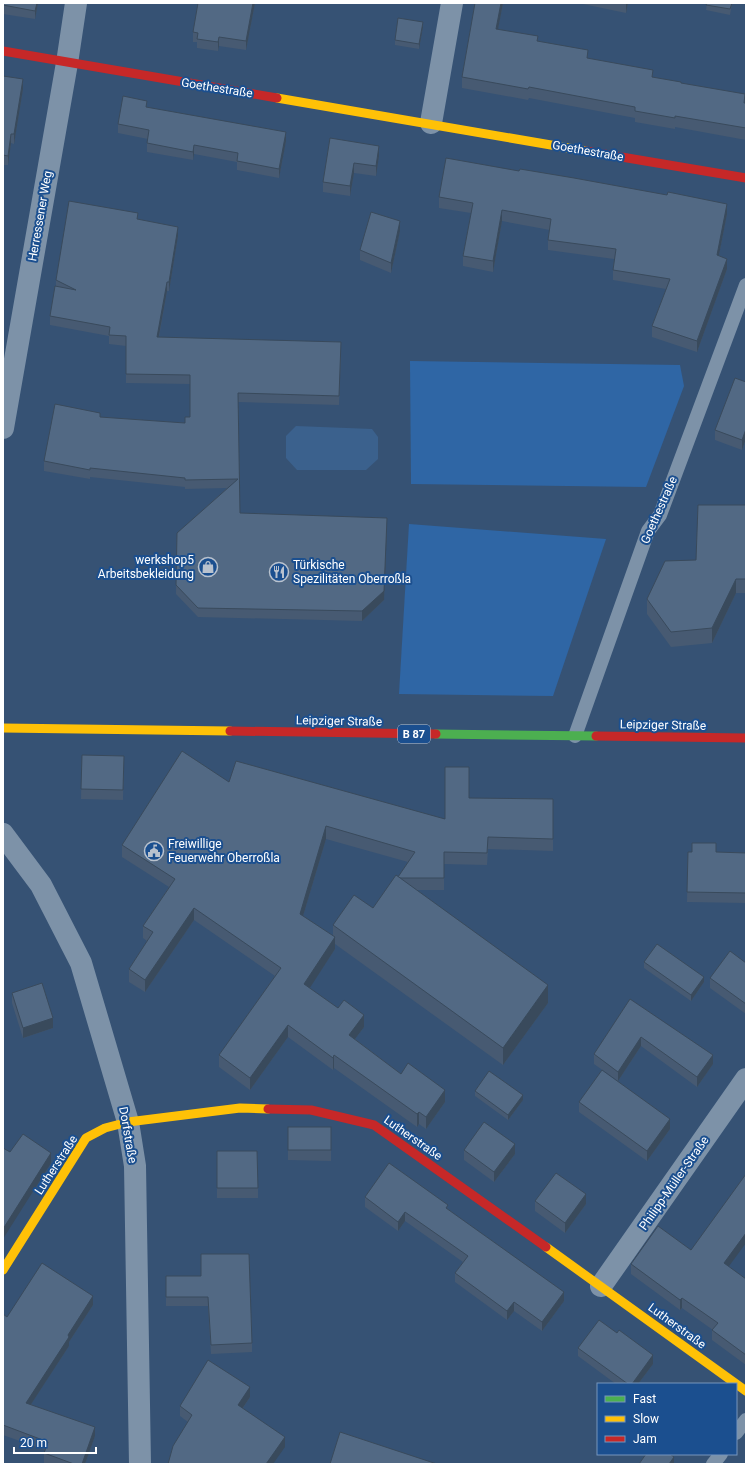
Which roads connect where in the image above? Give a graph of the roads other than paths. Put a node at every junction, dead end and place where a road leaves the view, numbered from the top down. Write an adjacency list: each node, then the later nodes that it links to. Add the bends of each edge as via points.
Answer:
1 (76, 3): 4 (street, Herressener Weg)
2 (452, 3): 5 (street)
3 (3, 51): 4 (street, Goethestraße)
4 (67, 63): 5 (street, Goethestraße); 8 (street, Herressener Weg)
5 (431, 123): 6 (street, Goethestraße)
6 (746, 178)
7 (746, 285): 10 (lane, Goethestraße, via 660,515 648,531)
8 (3, 428)
9 (3, 728): 10 (street, Leipziger Straße / B 87)
10 (575, 736): 11 (street, Leipziger Straße / B 87)
11 (746, 738)
12 (3, 834): 14 (street, Dorfstraße, via 41,885 81,963)
13 (746, 1079): 16 (street, Philipp-Müller-Straße)
14 (128, 1122): 15 (street, Lutherstraße, via 105,1128 86,1138); 16 (street, Lutherstraße, via 240,1108 310,1110 374,1126); 23 (street, Dorfstraße, via 135,1166)
15 (3, 1270)
16 (601, 1286): 17 (street, Lutherstraße)
17 (735, 1383)
18 (737, 1384): 19 (street, Lutherstraße)
19 (746, 1391)
20 (746, 1420): 21 (lane)
21 (737, 1432)
22 (720, 1455): 24 (lane)
23 (140, 1464)
24 (714, 1464)

